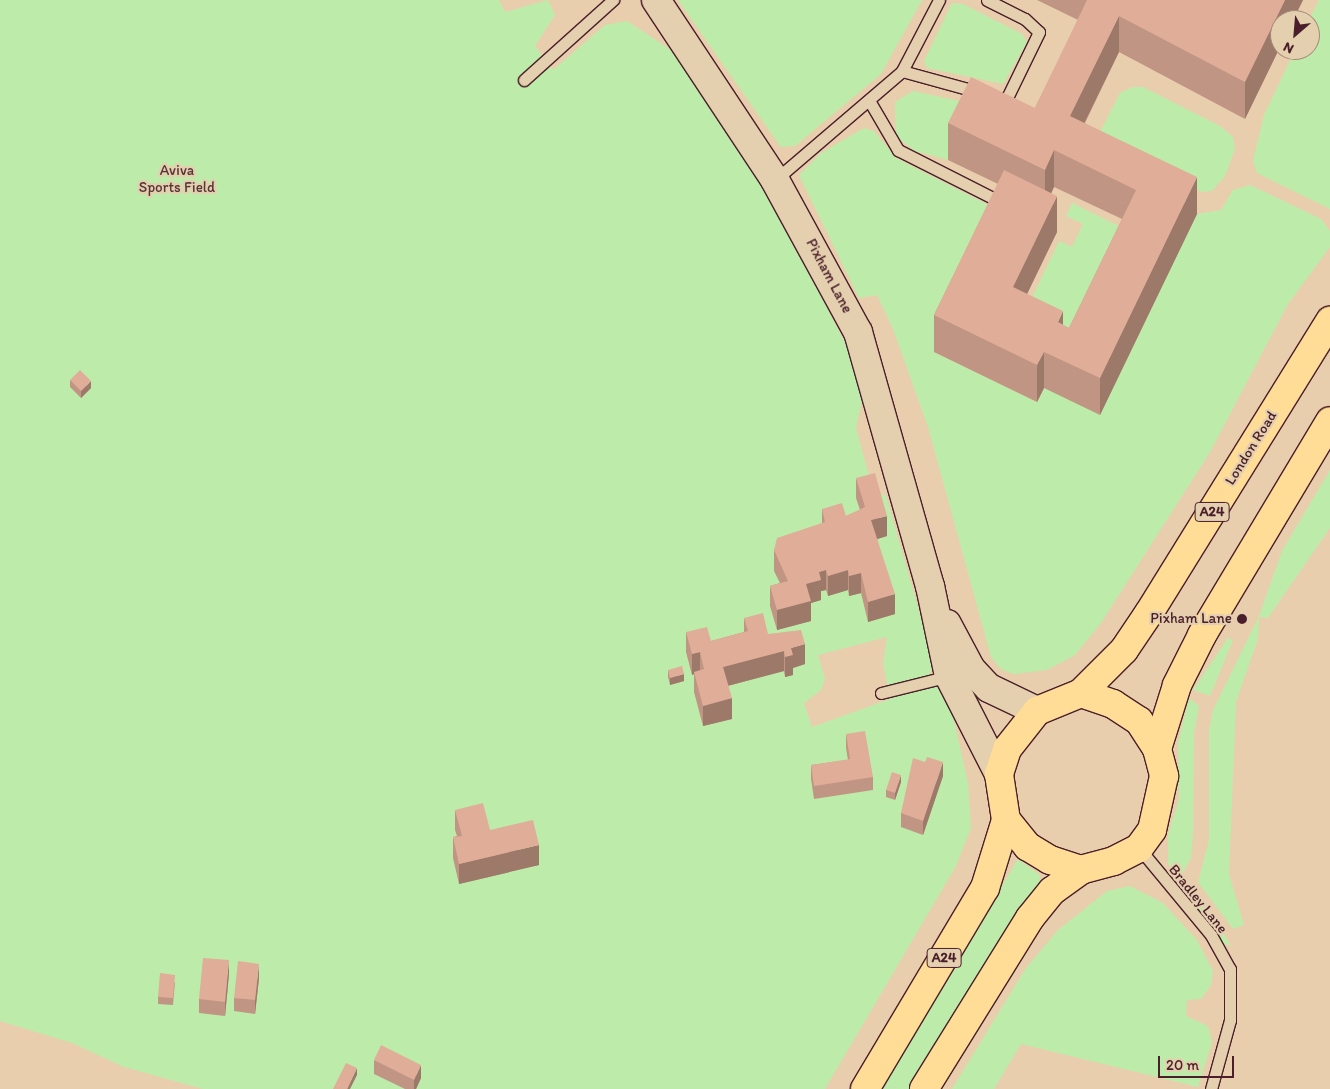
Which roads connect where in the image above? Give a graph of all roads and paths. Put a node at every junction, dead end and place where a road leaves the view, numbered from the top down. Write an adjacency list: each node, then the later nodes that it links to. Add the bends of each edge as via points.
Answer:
1 (613, 0): 6 (lane)
2 (656, 0): 8 (main road, Pixham Lane)
3 (939, 0): 5 (lane)
4 (987, 0): 5 (lane, via 1026,19 1039,32 1007,98 993,98)
5 (902, 71): 7 (lane)
6 (524, 80)
7 (870, 102): 8 (lane); 9 (lane, via 898,150)
8 (774, 180): 12 (main road, Pixham Lane, via 858,332)
9 (993, 198)
10 (1330, 320): 15 (highway, London Road / A24, via 1149,613 1124,650)
11 (1330, 421): 17 (highway, via 1202,635 1177,685)
12 (930, 586): 13 (main road, Pixham Lane); 16 (main road, Pixham Lane, via 971,669 989,688)
13 (949, 676): 14 (lane); 18 (main road, Pixham Lane)
14 (881, 693)
15 (1081, 693): 16 (highway); 17 (highway, via 1113,704 1139,721)
16 (1037, 711): 18 (highway, via 1007,749)
17 (1157, 750): 20 (highway, via 1164,776 1160,801 1152,830)
18 (999, 774): 19 (highway)
19 (1006, 820): 21 (highway, via 1028,847 1050,860); 22 (highway, A24, via 998,858 985,888)
20 (1139, 848): 21 (highway, via 1114,861); 24 (lane, Bradley Lane, via 1211,935 1230,969 1230,1020)
21 (1081, 870): 23 (highway, via 1052,890 1030,918)
22 (865, 1089)
23 (924, 1089)
24 (1211, 1089)

